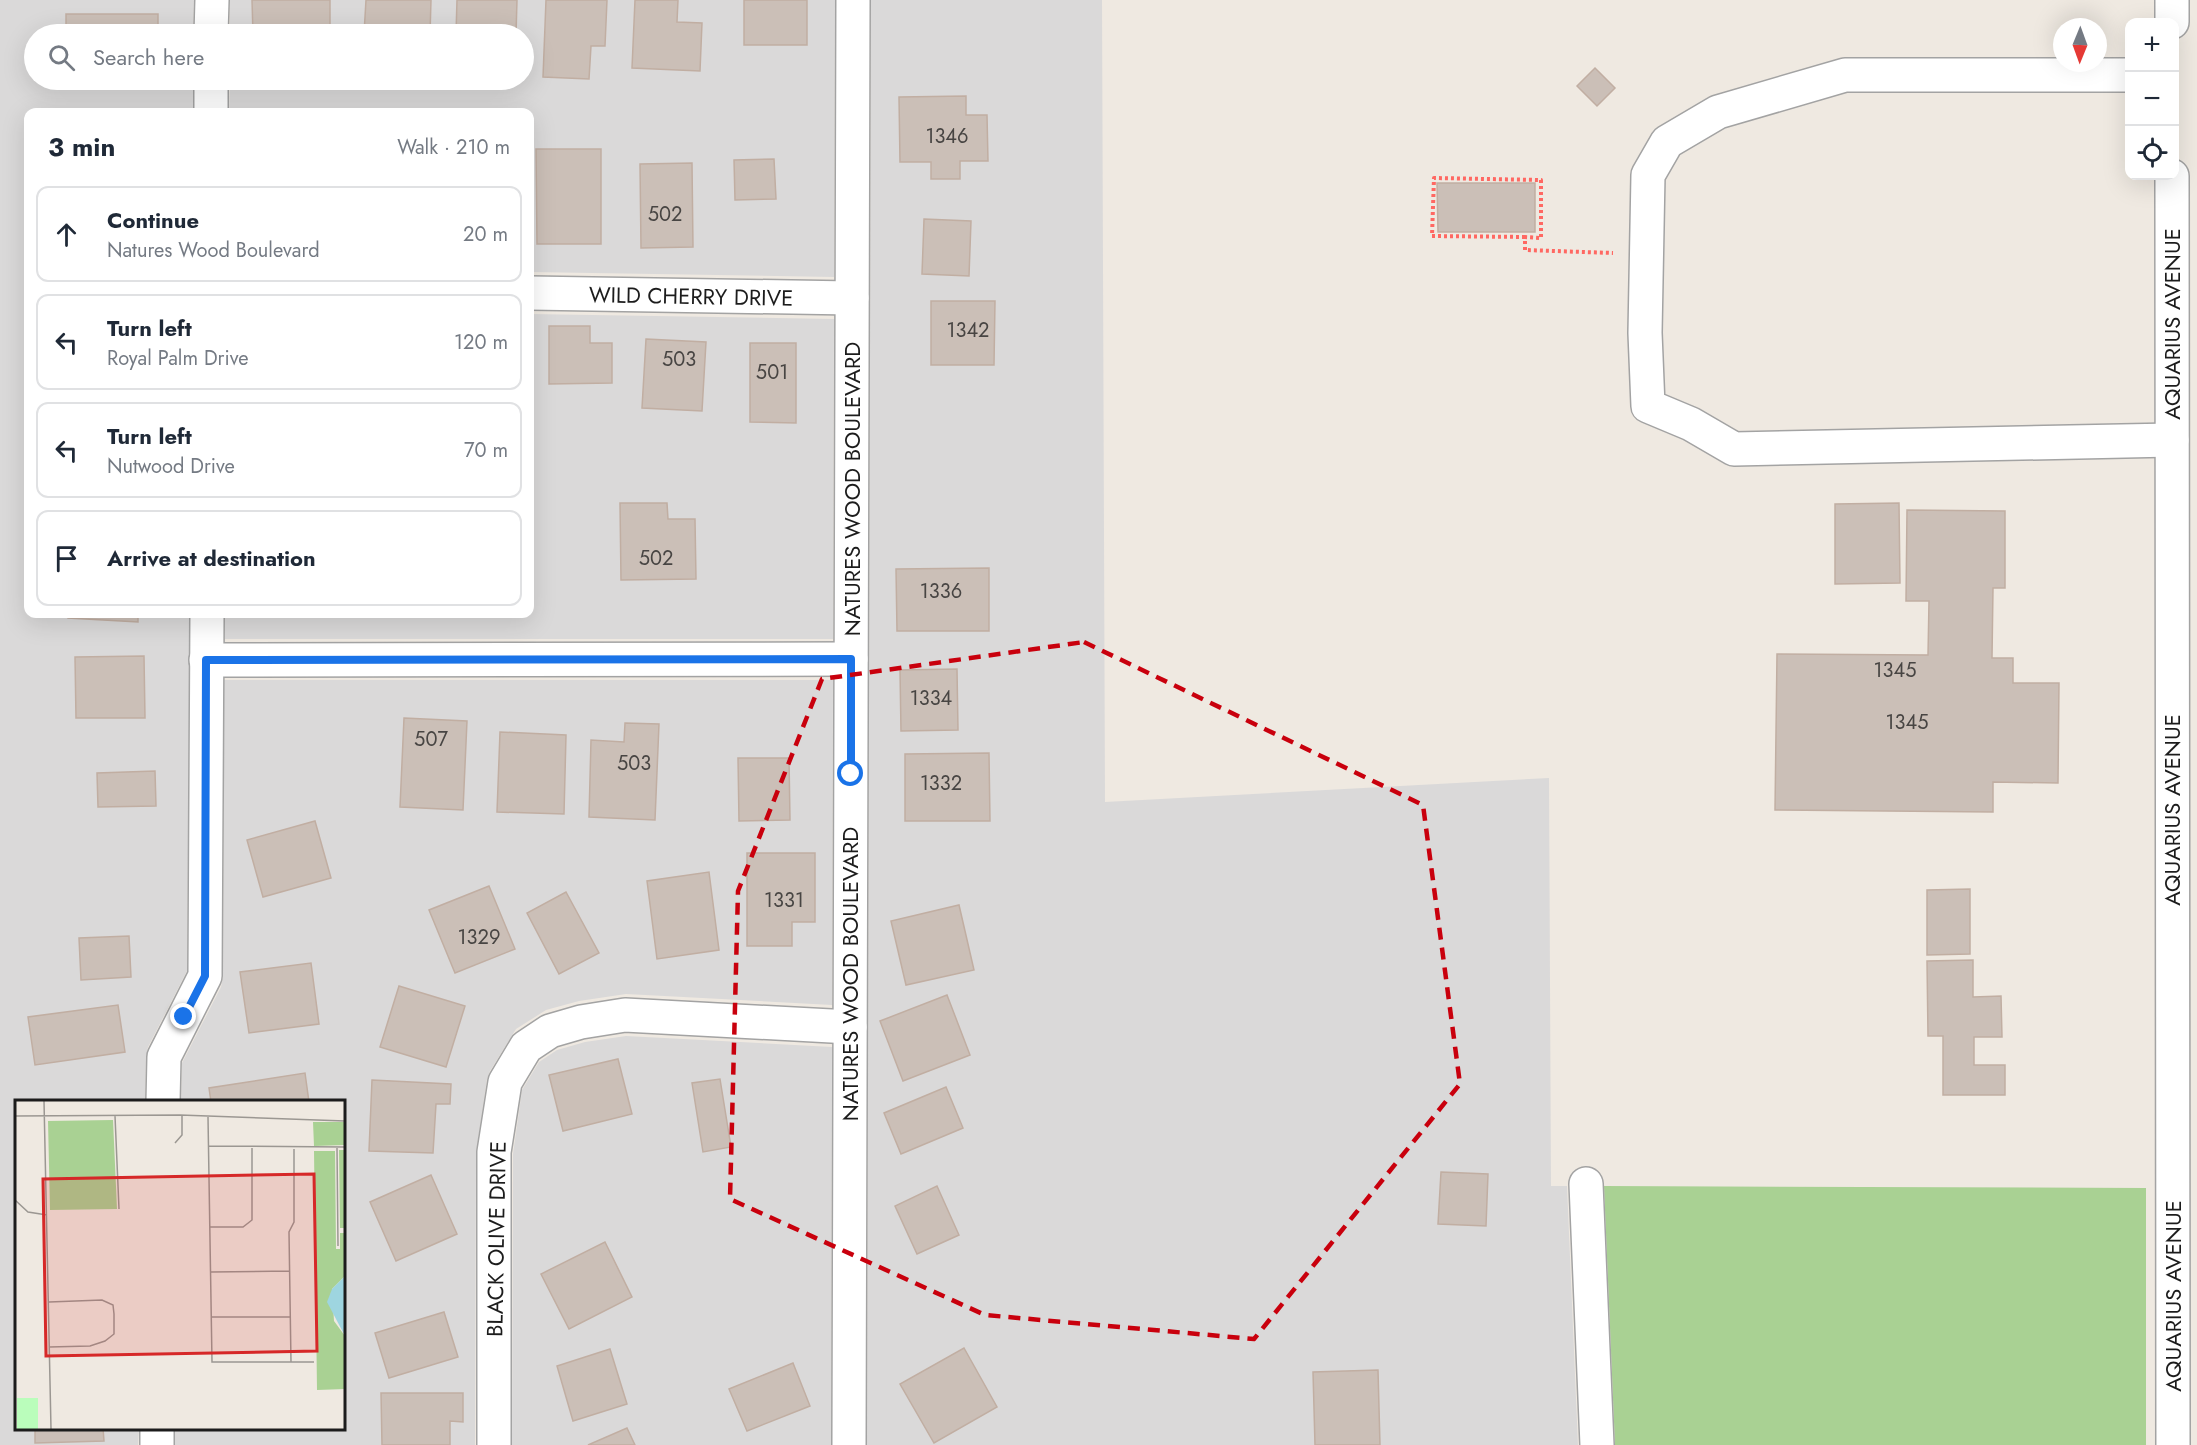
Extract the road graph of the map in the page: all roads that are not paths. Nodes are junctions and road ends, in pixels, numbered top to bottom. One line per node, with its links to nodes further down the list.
1 (212, 0): 5 (street)
2 (853, 0): 11 (street, NATURES WOOD BOULEVARD)
3 (2172, 0): 4 (street)
4 (2172, 18)
5 (212, 24)
6 (2125, 75): 12 (street)
7 (211, 90): 8 (street)
8 (211, 108)
9 (2172, 180): 12 (street, AQUARIUS AVENUE)
10 (534, 293): 11 (street, WILD CHERRY DRIVE)
11 (852, 298): 14 (street, NATURES WOOD BOULEVARD)
12 (2172, 440): 18 (street, AQUARIUS AVENUE)
13 (207, 618): 15 (street)
14 (851, 659): 15 (street); 16 (street, NATURES WOOD BOULEVARD)
15 (206, 660): 17 (street)
16 (850, 1027): 22 (street, BLACK OLIVE DRIVE); 23 (street, NATURES WOOD BOULEVARD)
17 (163, 1100)
18 (2185, 1149): 25 (street, AQUARIUS AVENUE)
19 (1586, 1184): 24 (street)
20 (158, 1430): 21 (street)
21 (157, 1445)
22 (494, 1445)
23 (849, 1445)
24 (1596, 1445)
25 (2173, 1445)

